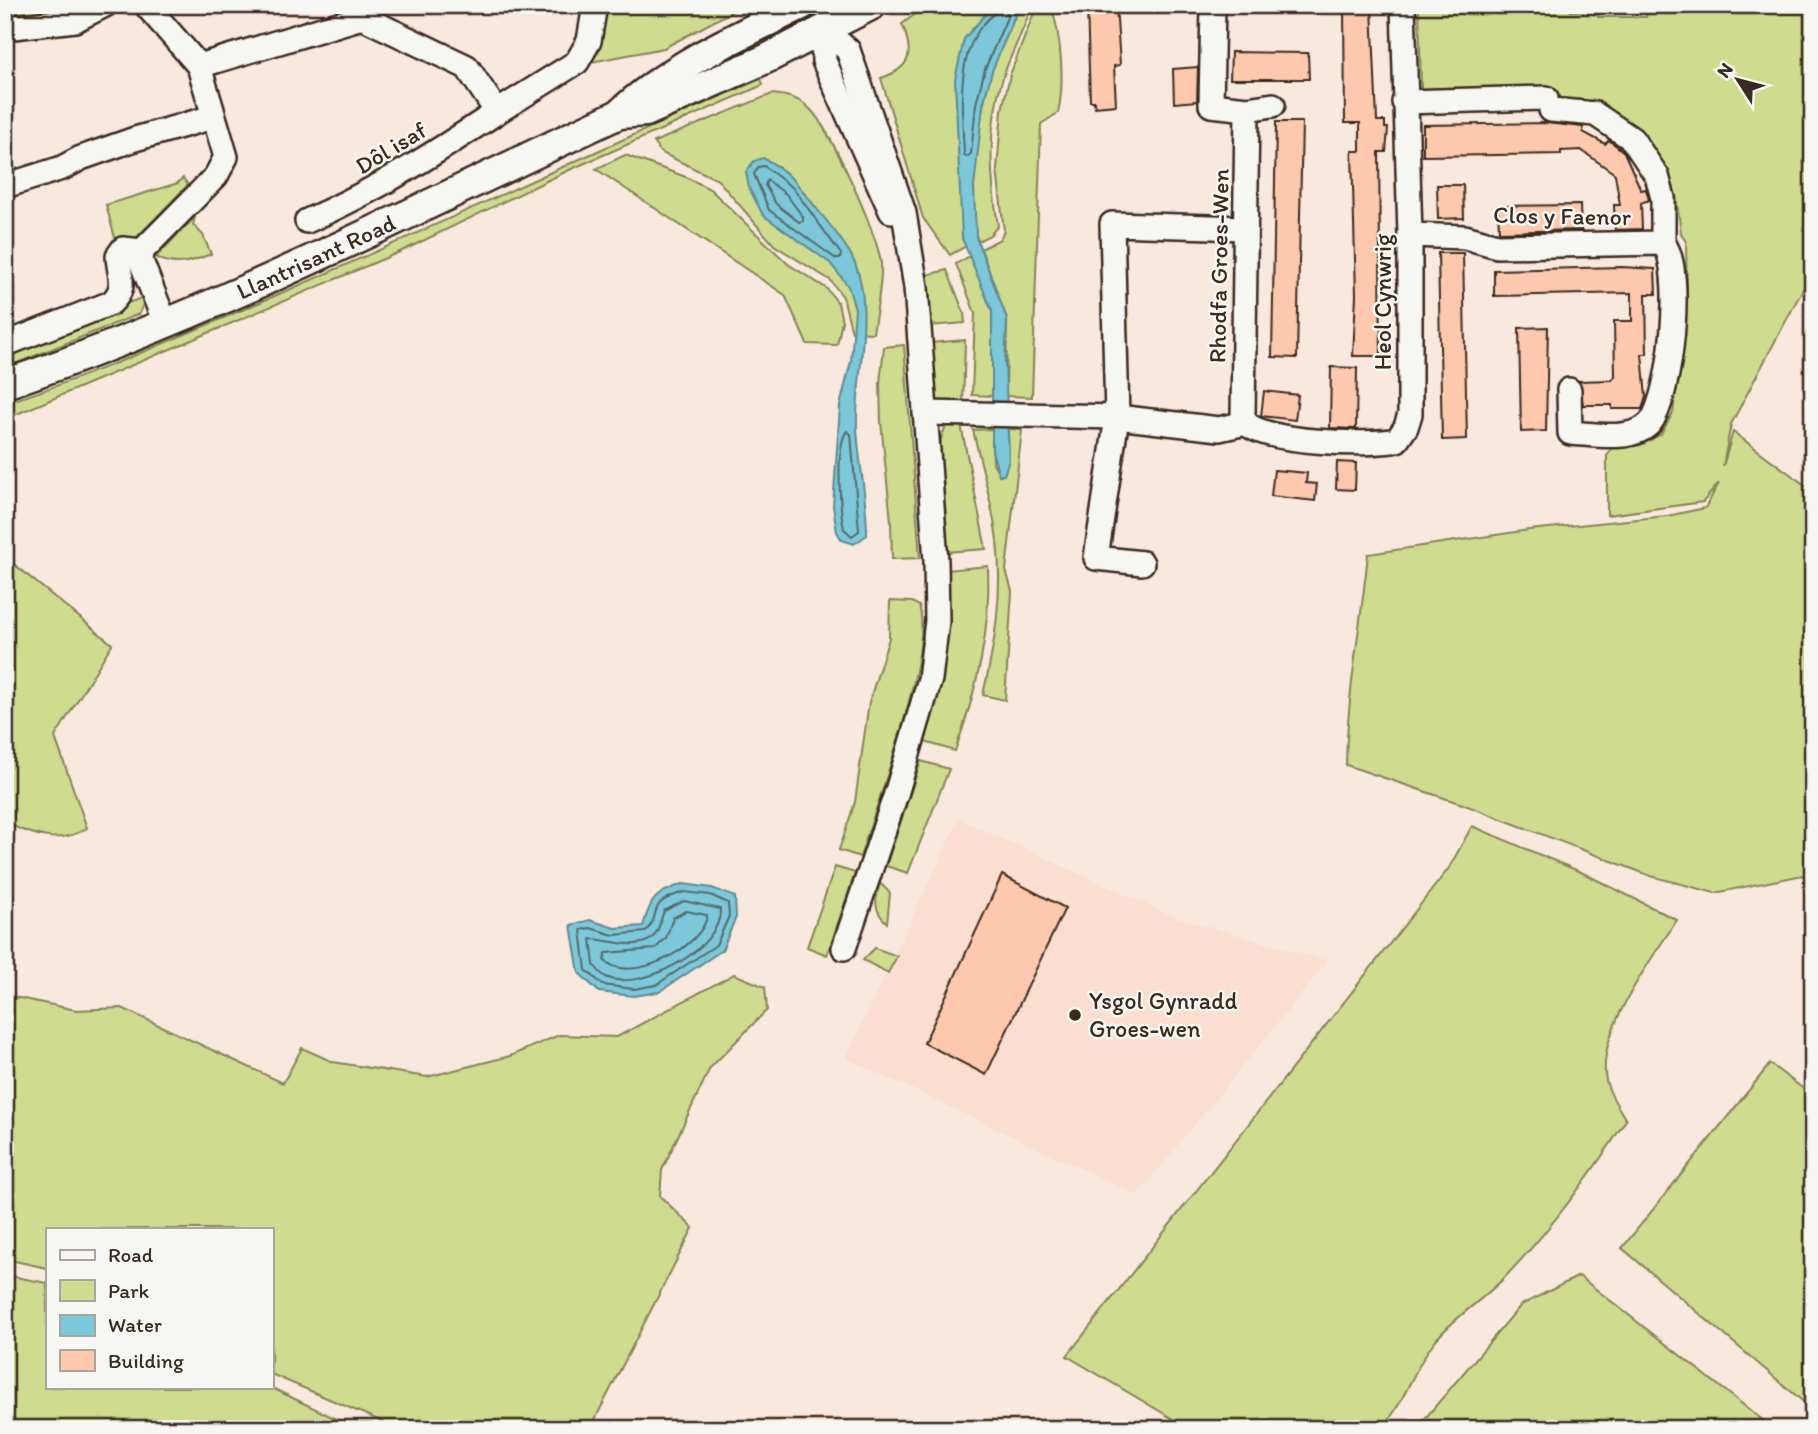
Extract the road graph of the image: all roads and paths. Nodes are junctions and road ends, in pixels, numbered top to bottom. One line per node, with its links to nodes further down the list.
1 (105, 5): 9 (street)
2 (146, 5): 10 (street)
3 (595, 5): 14 (street, Dôl isaf)
4 (802, 5): 15 (main road, Llantrisant Road)
5 (872, 5): 8 (main road, Llantrisant Road)
6 (1213, 5): 13 (street)
7 (1403, 5): 11 (street, Heol Cynwrig)
8 (819, 17): 15 (main road, Llantrisant Road); 27 (street)
9 (5, 28)
10 (199, 65): 14 (street); 16 (street)
11 (1404, 102): 20 (street, Heol Cynwrig); 21 (street)
12 (1273, 105): 13 (street)
13 (1247, 109): 19 (street, Rhodfa Groes-Wen)
14 (498, 112): 18 (street, Dôl isaf)
15 (619, 114): 23 (main road, Llantrisant Road)
16 (213, 117): 17 (street); 22 (street)
17 (5, 186)
18 (307, 220)
19 (1245, 228): 28 (street); 29 (street, Rhodfa Groes-Wen)
20 (1410, 235): 21 (street, Clos y Faenor); 29 (street, Heol Cynwrig)
21 (1666, 246): 26 (street)
22 (142, 251): 23 (street); 24 (street)
23 (166, 323): 25 (main road, Llantrisant Road)
24 (11, 342)
25 (5, 384)
26 (1569, 390)
27 (925, 413): 28 (street); 31 (street)
28 (1117, 417): 29 (street); 30 (street)
29 (1245, 423)
30 (1142, 563)
31 (844, 948)

